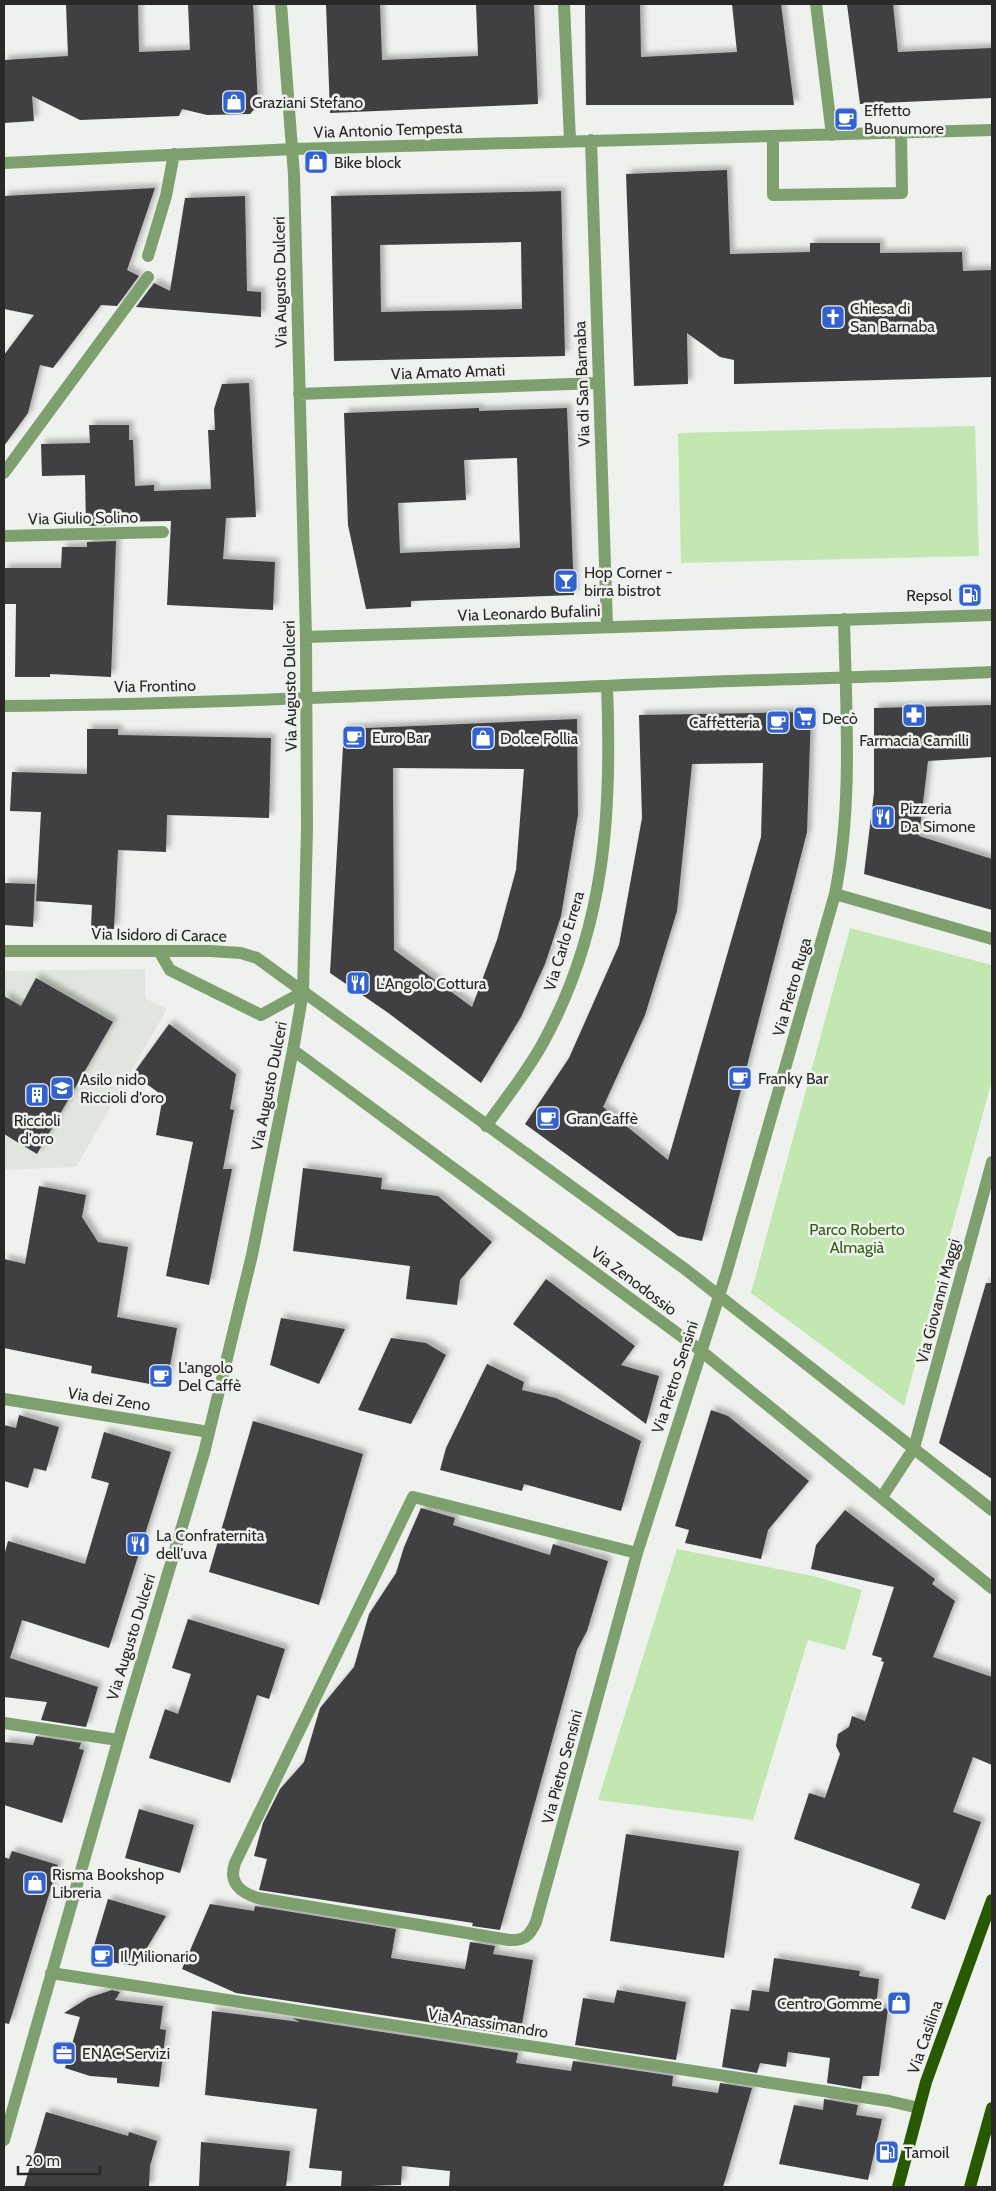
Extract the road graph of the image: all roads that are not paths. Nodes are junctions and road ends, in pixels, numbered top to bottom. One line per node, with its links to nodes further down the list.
1 (281, 4): 10 (street, Via Augusto Dulceri)
2 (564, 4): 9 (street)
3 (816, 4): 6 (street)
4 (992, 130): 5 (street)
5 (901, 133): 6 (street, Via Antonio Tempesta); 7 (street)
6 (832, 135): 7 (street, Via Antonio Tempesta)
7 (773, 137): 8 (street, Via Antonio Tempesta)
8 (591, 140): 9 (street, Via Antonio Tempesta); 15 (street, Via di San Barnaba)
9 (570, 141): 10 (street, Via Antonio Tempesta)
10 (293, 149): 11 (street, Via Antonio Tempesta); 16 (street, Via Augusto Dulceri)
11 (174, 154): 12 (street, Via Antonio Tempesta); 13 (street)
12 (4, 163)
13 (148, 256)
14 (148, 277): 17 (street)
15 (598, 383): 16 (street, Via Amato Amati); 22 (street, Via di San Barnaba)
16 (299, 394): 23 (street, Via Augusto Dulceri)
17 (4, 473)
18 (162, 532): 19 (street, Via Giulio Solino)
19 (4, 536)
20 (992, 615): 21 (street, Via Leonardo Bufalini)
21 (844, 620): 22 (street, Via Leonardo Bufalini); 25 (street, Via Pietro Ruga)
22 (607, 626): 23 (street, Via Leonardo Bufalini)
23 (306, 637): 27 (street, Via Augusto Dulceri)
24 (992, 672): 25 (street)
25 (845, 679): 26 (street); 29 (street, Via Pietro Ruga)
26 (607, 686): 27 (street); 35 (street, Via Carlo Errera)
27 (307, 699): 28 (street, Via Frontino); 33 (street, Via Augusto Dulceri)
28 (4, 706)
29 (835, 894): 30 (street); 37 (street, Via Pietro Ruga)
30 (992, 939)
31 (4, 951): 32 (street, Via Isidoro di Carace)
32 (159, 951): 33 (street, Via Isidoro di Carace); 33 (street)
33 (303, 992): 34 (street, Via Augusto Dulceri); 35 (street)
34 (293, 1050): 38 (street, Via Zenodossio); 40 (street, Via Augusto Dulceri)
35 (486, 1126): 37 (street)
36 (992, 1162): 41 (street, Via Giovanni Maggi)
37 (719, 1296): 38 (street, Via Pietro Sensini); 41 (street)
38 (700, 1350): 42 (street, Via Zenodossio); 44 (street, Via Pietro Sensini)
39 (4, 1399): 40 (street, Via dei Zeno)
40 (209, 1432): 47 (street, Via Augusto Dulceri)
41 (914, 1448): 42 (street, Via Giovanni Maggi); 43 (street)
42 (882, 1497): 45 (street, Via Zenodossio)
43 (992, 1510)
44 (637, 1553): 44 (street, Via Pietro Sensini)
45 (992, 1588)
46 (4, 1722): 47 (street)
47 (118, 1740): 49 (street, Via Augusto Dulceri)
48 (992, 1900): 50 (main road, Via Casilina)
49 (52, 1973): 50 (street, Via Anassimandro); 52 (street, Via Augusto Dulceri)
50 (919, 2108): 53 (main road, Via Casilina)
51 (992, 2108): 54 (main road)
52 (4, 2140)
53 (898, 2187)
54 (970, 2187)

